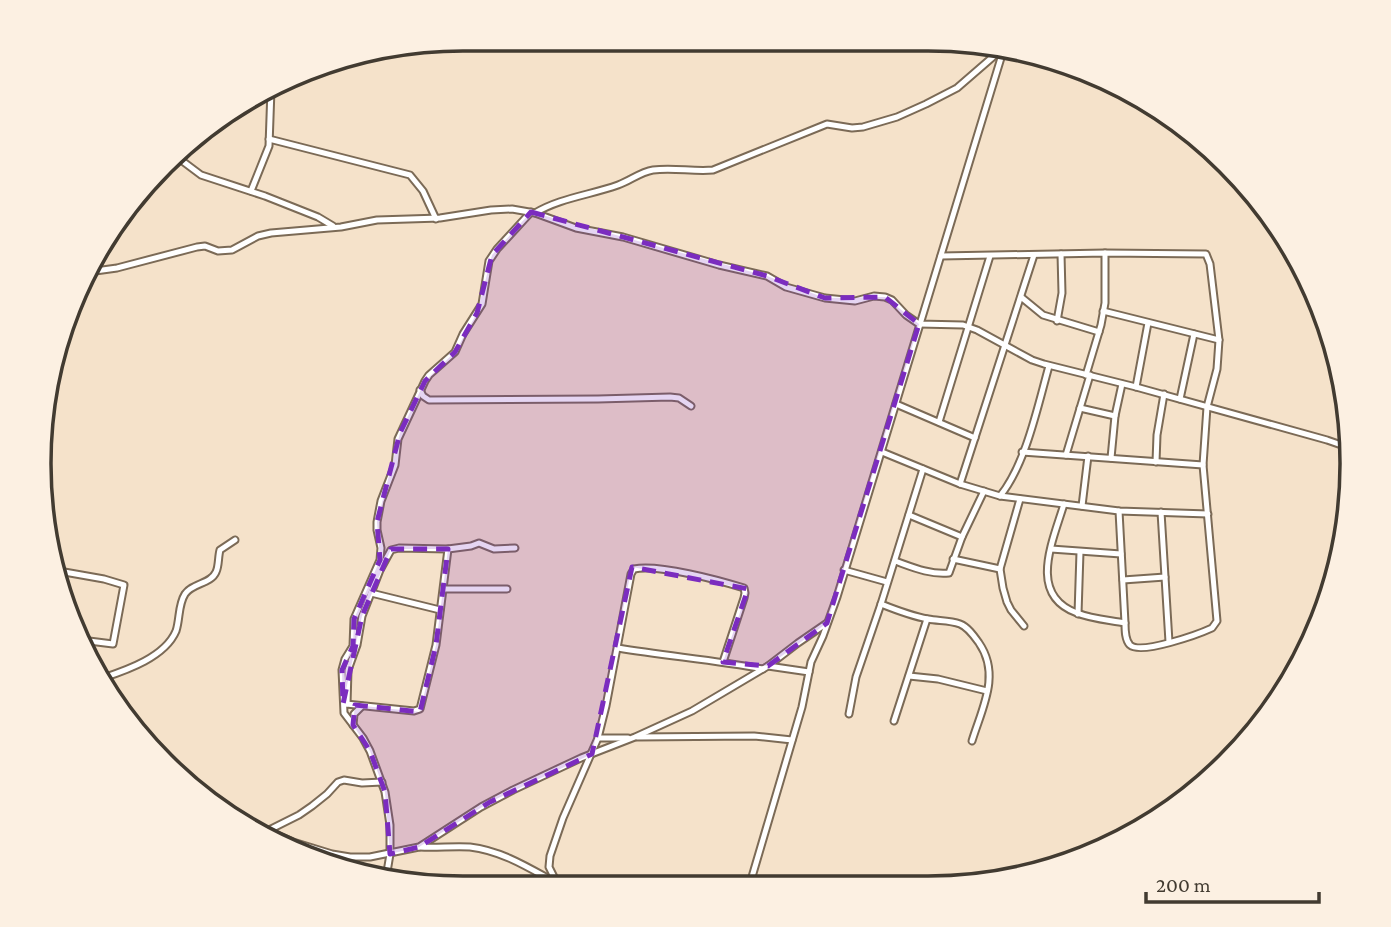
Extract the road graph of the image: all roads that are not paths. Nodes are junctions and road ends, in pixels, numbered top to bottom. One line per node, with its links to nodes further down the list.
1 (993, 56): 7 (street)
2 (1000, 58): 13 (street)
3 (271, 99): 4 (street)
4 (269, 139): 6 (street); 8 (street)
5 (183, 161): 6 (street)
6 (251, 191): 9 (street)
7 (533, 212): 8 (street); 20 (street); 30 (street)
8 (436, 219): 9 (street)
9 (335, 227): 15 (street)
10 (1105, 253): 11 (street); 17 (street); 24 (street)
11 (1061, 254): 12 (street); 18 (street)
12 (1034, 255): 14 (street); 16 (street)
13 (941, 256): 14 (street); 20 (street)
14 (990, 256): 21 (street)
15 (99, 271)
16 (1021, 297): 18 (street); 25 (street)
17 (1104, 311): 19 (street); 22 (street)
18 (1057, 320): 22 (street)
19 (1148, 323): 23 (street); 29 (street)
20 (919, 324): 21 (street); 33 (street)
21 (968, 326): 25 (street); 38 (street)
22 (1099, 332): 27 (street)
23 (1194, 334): 24 (street); 32 (street)
24 (1219, 340): 35 (street)
25 (1006, 345): 26 (street); 39 (street)
26 (1049, 366): 27 (street); 42 (street)
27 (1088, 375): 28 (street); 36 (street)
28 (1122, 384): 29 (street); 37 (street)
29 (1136, 387): 31 (street)
30 (421, 390): 34 (street); 93 (street)
31 (1164, 394): 32 (street); 46 (street)
32 (1180, 399): 35 (street)
33 (896, 404): 38 (street); 41 (street)
34 (691, 406)
35 (1207, 407): 40 (street); 47 (street)
36 (1080, 408): 37 (street); 43 (street)
37 (1115, 416): 45 (street)
38 (939, 422): 39 (street)
39 (975, 438): 49 (street)
40 (1339, 444)
41 (881, 452): 48 (street); 69 (street)
42 (1022, 452): 43 (street); 51 (street)
43 (1066, 455): 44 (street)
44 (1088, 456): 45 (street); 54 (street)
45 (1111, 458): 46 (street)
46 (1156, 462): 47 (street)
47 (1203, 465): 57 (street)
48 (923, 469): 49 (street); 58 (street)
49 (960, 484): 50 (street)
50 (984, 491): 51 (street); 59 (street)
51 (1000, 496): 52 (street)
52 (1020, 499): 53 (street); 68 (street)
53 (1064, 504): 54 (street); 63 (street)
54 (1083, 506): 55 (street)
55 (1119, 511): 56 (street); 65 (street)
56 (1161, 512): 57 (street); 71 (street)
57 (1208, 514): 85 (street)
58 (909, 515): 59 (street); 67 (street)
59 (962, 537): 66 (street)
60 (235, 540): 90 (street)
61 (515, 548): 62 (street)
62 (448, 549): 74 (street); 76 (street)
63 (1051, 549): 64 (street); 79 (street)
64 (1080, 552): 65 (street); 79 (street)
65 (1121, 554): 72 (street)
66 (953, 559): 67 (street); 68 (street)
67 (895, 561): 73 (street)
68 (1000, 569): 83 (street)
69 (844, 570): 73 (street); 81 (street)
70 (66, 572): 84 (street)
71 (1165, 577): 72 (street); 85 (street)
72 (1123, 580): 82 (street)
73 (887, 582): 77 (street)
74 (444, 589): 75 (street); 78 (street)
75 (507, 589)
76 (371, 593): 78 (street); 93 (street)
77 (881, 604): 80 (street); 95 (street)
78 (440, 610): 94 (street)
79 (1078, 614): 82 (street)
80 (927, 619): 91 (street); 92 (street)
81 (827, 623): 88 (street); 89 (street)
82 (1125, 623): 85 (street)
83 (1024, 626)
84 (91, 641)
85 (1169, 642)
86 (618, 648): 87 (street); 87 (street); 99 (street)
87 (723, 662): 88 (street)
88 (765, 667): 89 (street); 98 (street)
89 (809, 672): 100 (street)
90 (109, 675)
91 (909, 676): 92 (street); 96 (street)
92 (988, 691): 101 (street)
93 (345, 704): 94 (street); 97 (street)
94 (362, 706): 97 (street)
95 (849, 714)
96 (894, 721)
97 (353, 725): 103 (street)
98 (635, 737): 99 (street); 100 (street); 102 (street)
99 (598, 738): 102 (street)
100 (792, 740): 111 (street)
101 (972, 741)
102 (592, 754): 105 (street); 110 (street)
103 (382, 782): 104 (street); 107 (street)
104 (271, 829)
105 (419, 847): 107 (street); 109 (street)
106 (325, 852): 107 (street)
107 (390, 853): 108 (street)
108 (387, 869)
109 (544, 876)
110 (554, 876)
111 (752, 876)

